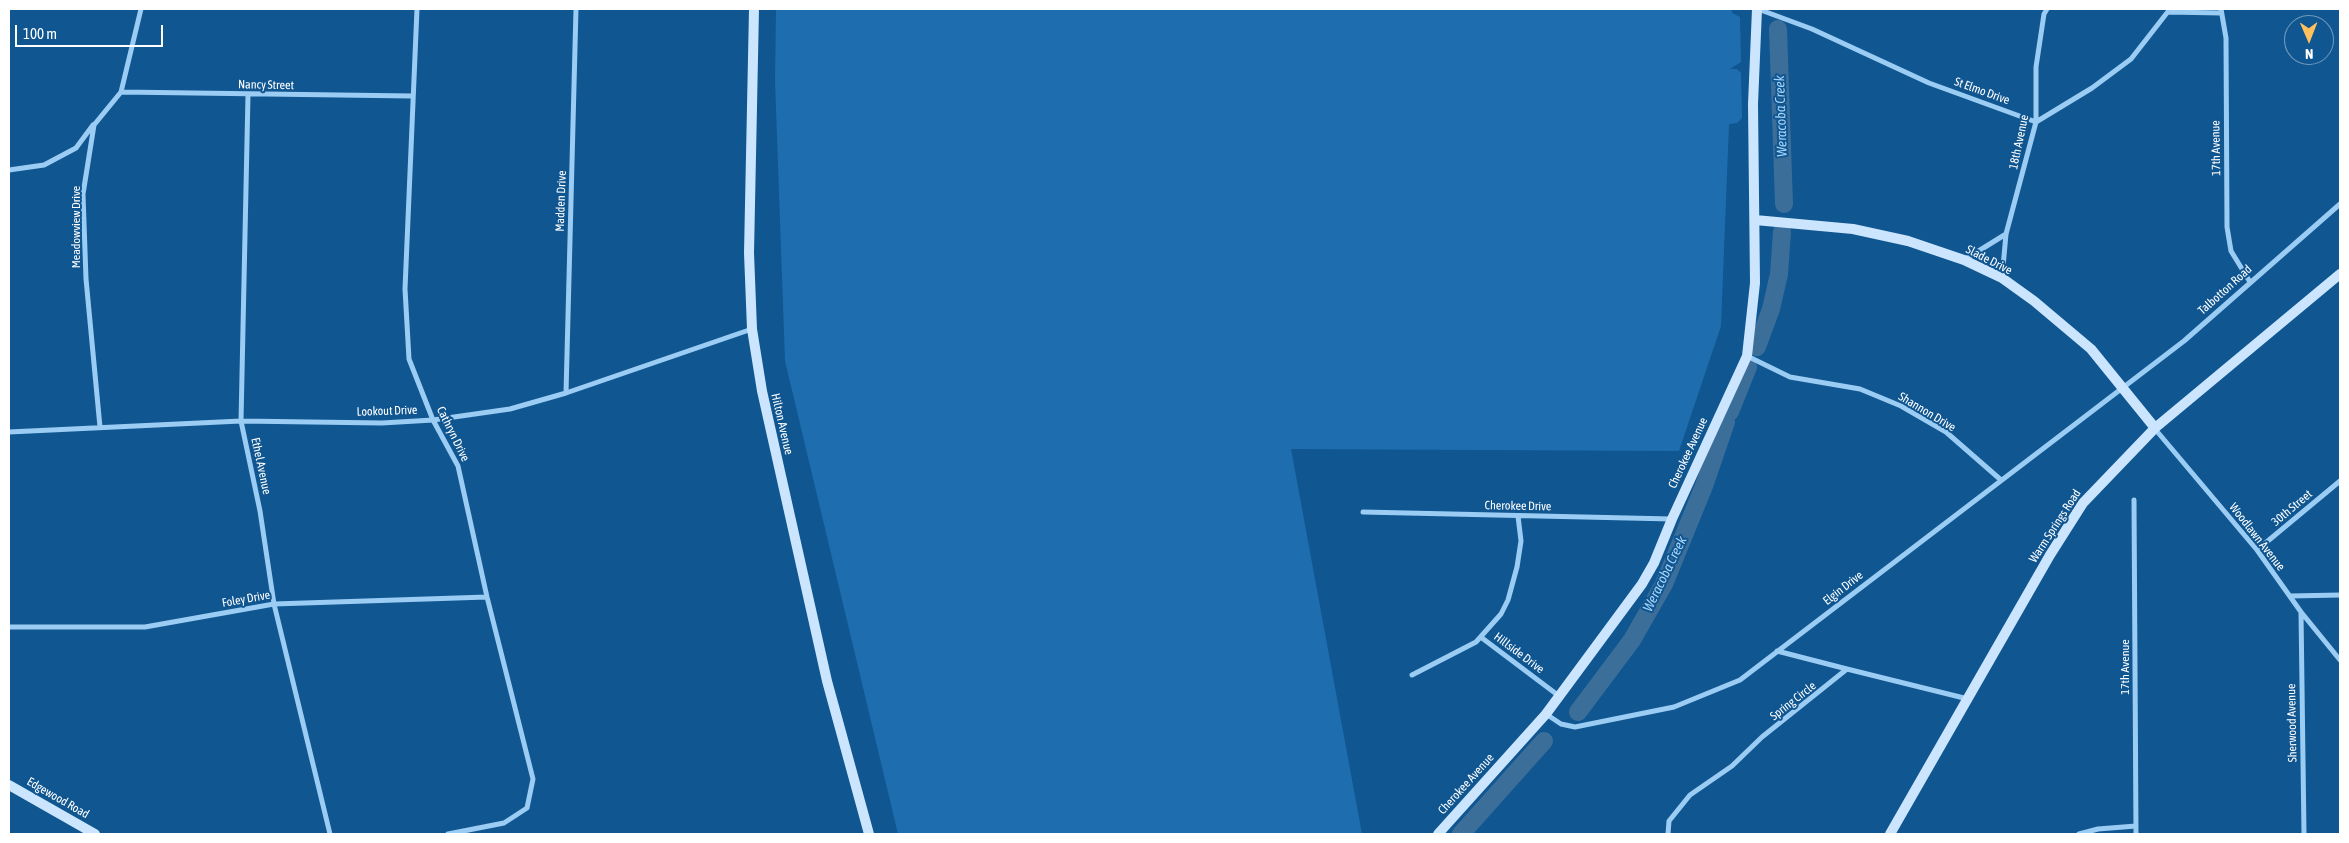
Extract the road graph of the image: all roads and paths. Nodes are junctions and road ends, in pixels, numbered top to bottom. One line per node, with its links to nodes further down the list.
1 (141, 9): 9 (street, Meadowview Drive)
2 (417, 9): 11 (street, Cathryn Drive)
3 (576, 9): 25 (street, Madden Drive)
4 (754, 9): 22 (street, Hilton Avenue)
5 (1758, 9): 12 (street, St Elmo Drive); 16 (street, Cherokee Avenue)
6 (2047, 9): 12 (street, 18th Avenue)
7 (2169, 10): 8 (street); 12 (street)
8 (2221, 11): 21 (street, 17th Avenue)
9 (120, 92): 10 (street, Nancy Street); 13 (street, Meadowview Drive)
10 (248, 94): 11 (street, Nancy Street); 27 (street, Ethel Avenue)
11 (412, 96): 26 (street, Cathryn Drive)
12 (2036, 122): 17 (street, 18th Avenue)
13 (94, 125): 14 (street); 28 (street, Meadowview Drive)
14 (9, 170)
15 (2340, 204): 21 (street, Talbotton Road)
16 (1755, 220): 18 (street, Slade Drive); 23 (street, Cherokee Avenue)
17 (2006, 234): 18 (street); 20 (street, 18th Avenue)
18 (1964, 260): 20 (street, Slade Drive)
19 (2340, 274): 29 (street, Warm Springs Road)
20 (2002, 278): 24 (street, Slade Drive)
21 (2250, 282): 24 (street, Talbotton Road)
22 (752, 329): 25 (street, Lookout Drive); 57 (street, Hilton Avenue)
23 (1746, 356): 31 (street, Shannon Drive); 36 (street, Cherokee Avenue)
24 (2122, 389): 29 (street, Slade Drive); 31 (street, Elgin Drive)
25 (566, 393): 26 (street, Lookout Drive)
26 (433, 420): 27 (street, Lookout Drive); 40 (street, Cathryn Drive)
27 (241, 421): 28 (street, Lookout Drive); 41 (street, Ethel Avenue)
28 (100, 426): 30 (street, Lookout Drive)
29 (2155, 428): 37 (street, Woodlawn Avenue); 50 (street, Warm Springs Road)
30 (9, 432)
31 (2001, 480): 45 (street, Elgin Drive)
32 (2340, 481): 37 (street, 30th Street)
33 (2134, 500): 53 (street, 17th Avenue)
34 (1363, 512): 35 (street, Cherokee Drive)
35 (1518, 516): 36 (street, Cherokee Drive); 44 (street)
36 (1672, 519): 49 (street, Cherokee Avenue)
37 (2257, 550): 39 (street, Woodlawn Avenue)
38 (2340, 595): 39 (street)
39 (2290, 596): 42 (street, Woodlawn Avenue)
40 (488, 597): 41 (street, Foley Drive); 56 (street, Cathryn Drive)
41 (274, 604): 43 (street, Foley Drive); 55 (street, Ethel Avenue)
42 (2301, 612): 46 (street, Woodlawn Avenue); 63 (street, Sherwood Avenue)
43 (9, 627)
44 (1482, 638): 48 (street, Hillside Drive); 49 (street, Hillside Drive)
45 (1777, 652): 47 (street); 51 (street, Elgin Drive)
46 (2340, 660)
47 (1848, 669): 50 (street); 59 (street, Spring Circle)
48 (1412, 675)
49 (1559, 696): 51 (street, Cherokee Avenue)
50 (1968, 699): 60 (street, Warm Springs Road)
51 (1546, 714): 58 (street, Cherokee Avenue)
52 (9, 785): 54 (street, Edgewood Road)
53 (2136, 826): 61 (street); 62 (street, 17th Avenue)
54 (95, 834)
55 (330, 834)
56 (448, 834)
57 (869, 834)
58 (1438, 834)
59 (1668, 834)
60 (1890, 834)
61 (2078, 834)
62 (2136, 834)
63 (2304, 834)

